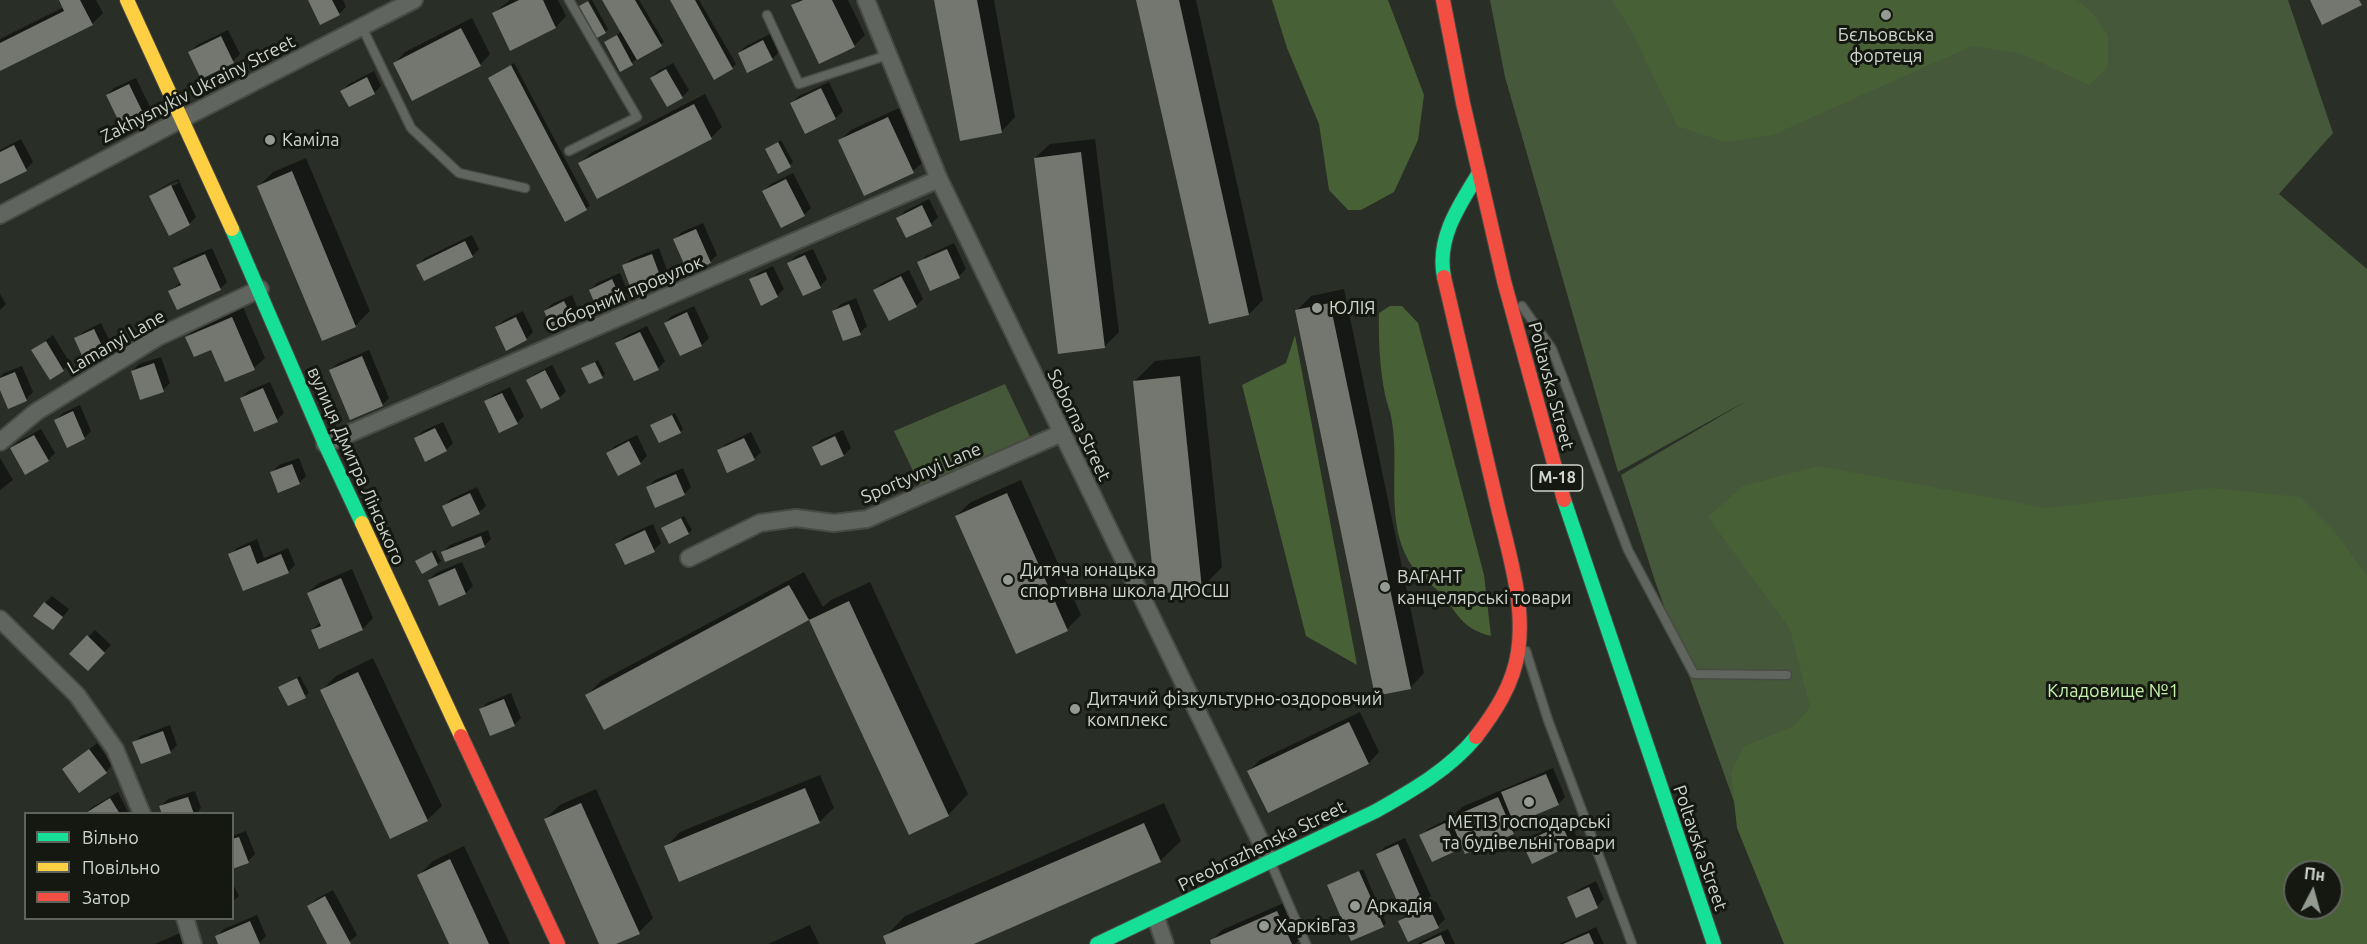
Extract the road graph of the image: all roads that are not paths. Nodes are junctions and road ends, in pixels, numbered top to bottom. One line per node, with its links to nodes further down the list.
1 (127, 0): 9 (main road, вулиця Дмитра Лінського)
2 (414, 0): 7 (street, Zakhysnykiv Ukrainy Street)
3 (569, 0): 10 (lane)
4 (866, 0): 8 (street, Soborna Street)
5 (1443, 0): 11 (main road, Poltavska Street / М-18)
6 (767, 15): 8 (lane)
7 (362, 27): 9 (street, Zakhysnykiv Ukrainy Street); 13 (lane)
8 (888, 55): 12 (street, Soborna Street)
9 (182, 119): 14 (street, Zakhysnykiv Ukrainy Street); 16 (main road, вулиця Дмитра Лінського)
10 (569, 151)
11 (1479, 174): 15 (main road, Poltavska Street / М-18); 22 (main road, Preobrazhenska Street)
12 (939, 180): 17 (street, Soborna Street); 19 (street, Соборний провулок)
13 (525, 188)
14 (0, 215)
15 (1504, 281): 23 (lane); 34 (main road, Poltavska Street / М-18)
16 (260, 290): 18 (street, Lamanyi Lane); 19 (main road, вулиця Дмитра Лінського)
17 (1062, 433): 20 (street, Sportyvnyi Lane); 25 (street, Soborna Street)
18 (0, 442)
19 (324, 444): 29 (main road, вулиця Дмитра Лінського)
20 (690, 558)
21 (0, 619): 24 (street)
22 (1520, 635): 25 (main road, Preobrazhenska Street); 33 (lane)
23 (1787, 675)
24 (142, 812)
25 (1270, 861): 26 (main road, Preobrazhenska Street); 32 (lane)
26 (1156, 918): 30 (main road, Preobrazhenska Street); 31 (street)
27 (186, 920): 28 (street)
28 (193, 944)
29 (558, 944)
30 (1097, 944)
31 (1165, 944)
32 (1306, 944)
33 (1632, 944)
34 (1714, 944)

